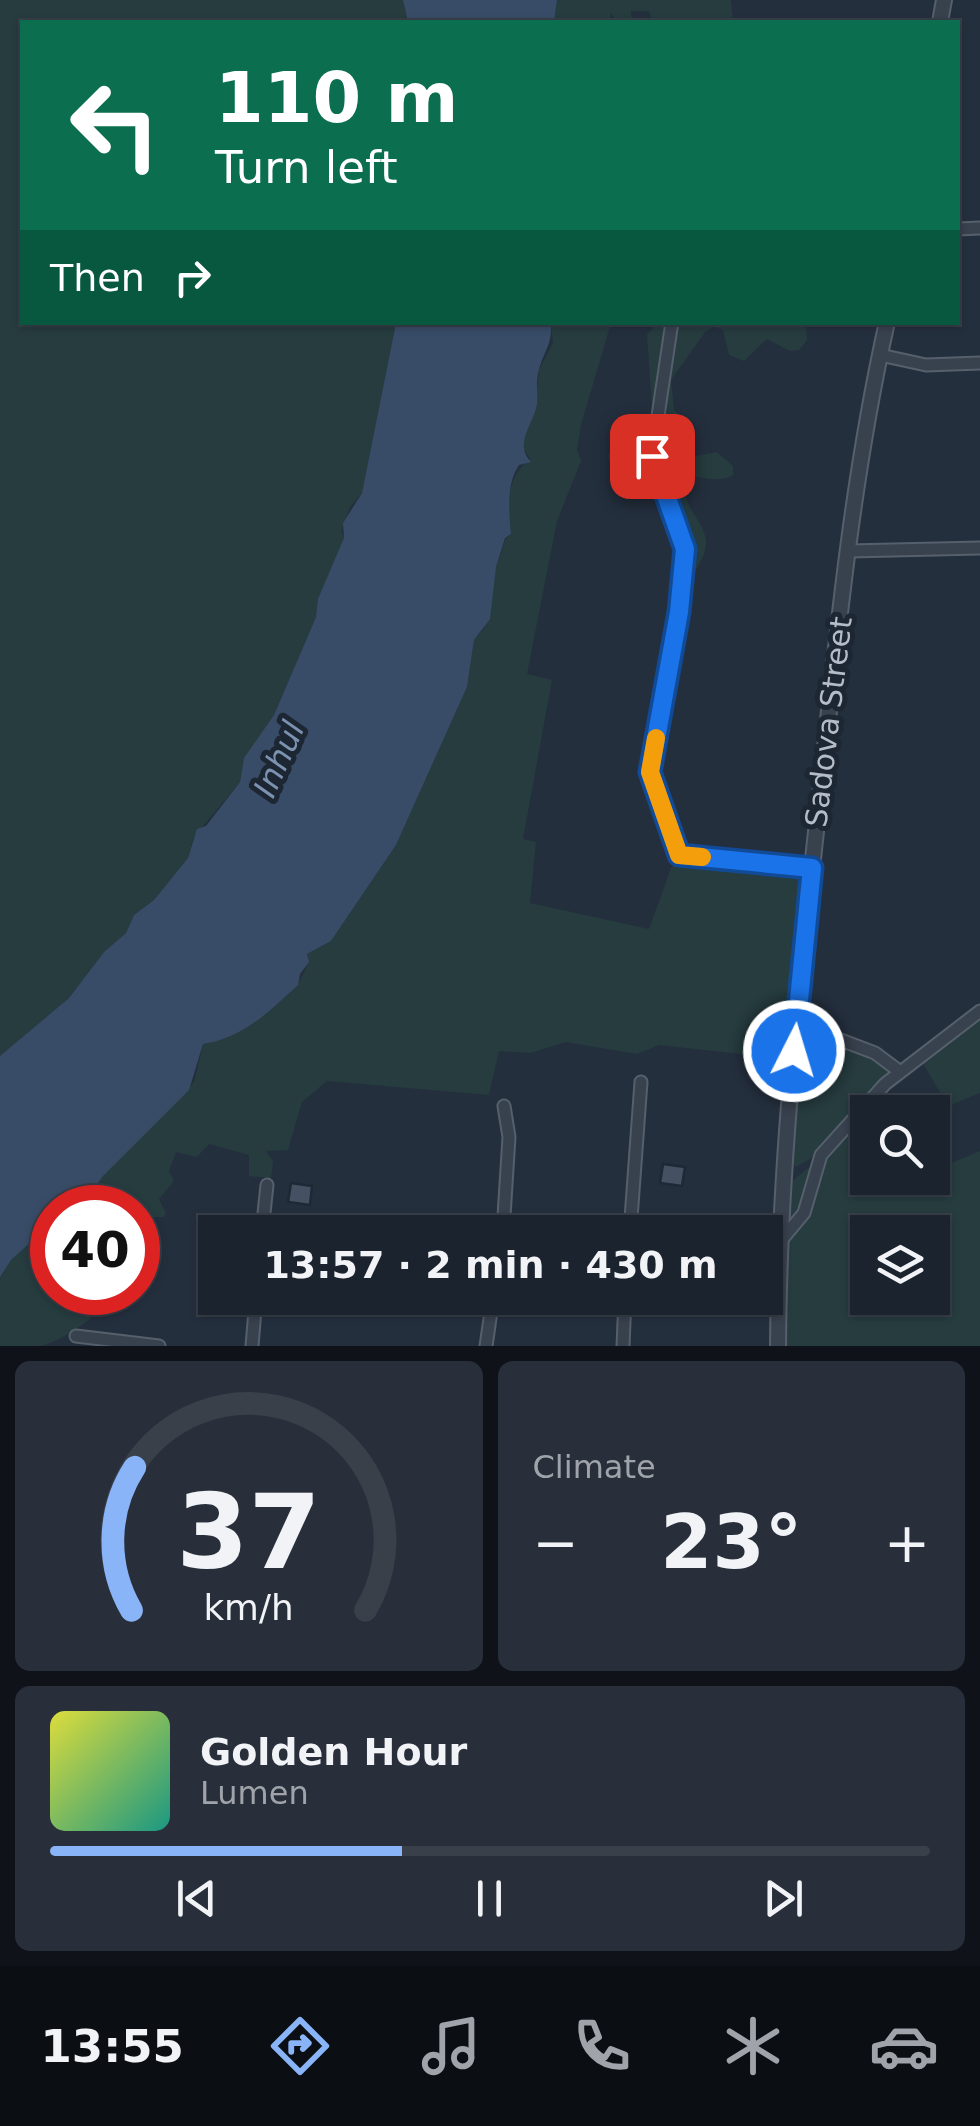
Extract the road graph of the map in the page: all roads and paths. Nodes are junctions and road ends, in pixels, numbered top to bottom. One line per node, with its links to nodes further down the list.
1 (672, 325): 7 (street)
2 (886, 325): 3 (street, Sadova Street)
3 (880, 354): 4 (street); 6 (street, Sadova Street)
4 (980, 364)
5 (980, 548): 6 (street)
6 (849, 552): 7 (street, Sadova Street)
7 (812, 868): 9 (street, Sadova Street)
8 (980, 1012): 10 (street)
9 (796, 1023): 10 (street); 17 (street, Sadova Street)
10 (900, 1071): 18 (street)
11 (641, 1082): 16 (street)
12 (504, 1106): 15 (street)
13 (267, 1186): 14 (street)
14 (264, 1215)
15 (504, 1215)
16 (631, 1215)
17 (780, 1215)
18 (783, 1238)
19 (255, 1315): 25 (street)
20 (490, 1315): 26 (street)
21 (625, 1315): 27 (street)
22 (778, 1315): 28 (street, Sadova Street)
23 (76, 1336): 24 (street)
24 (159, 1346)
25 (252, 1346)
26 (486, 1346)
27 (623, 1346)
28 (778, 1346)

